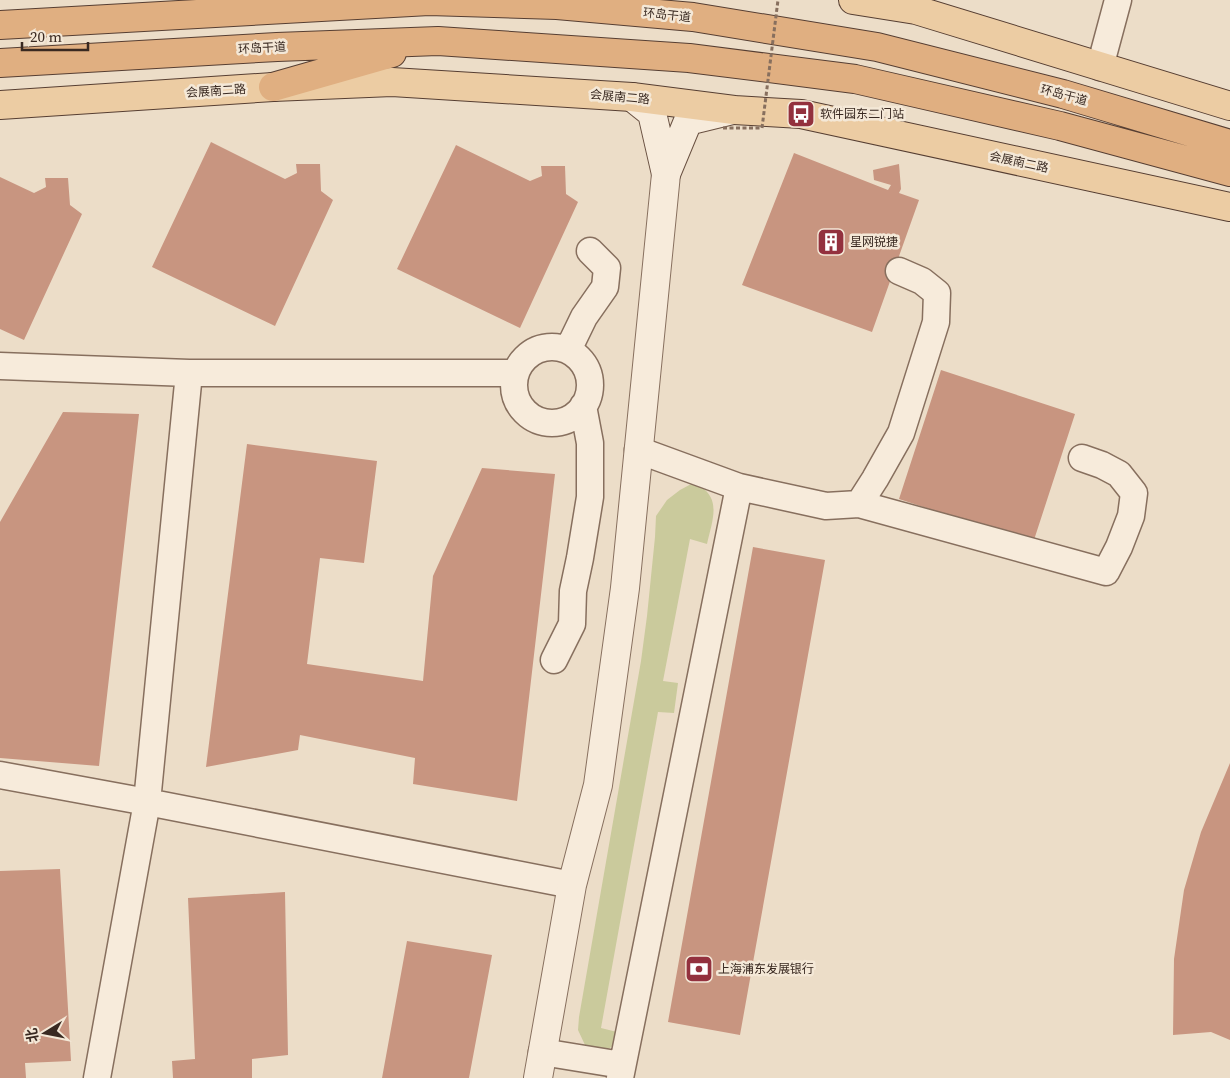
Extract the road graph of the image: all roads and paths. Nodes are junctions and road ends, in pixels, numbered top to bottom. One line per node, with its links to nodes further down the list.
1 (428, 0): 5 (highway, 环岛干道); 14 (highway, 环岛干道)
2 (778, 0): 13 (path, bridge)
3 (853, 0): 8 (main road)
4 (1118, 0): 8 (street)
5 (0, 25)
6 (438, 41): 7 (highway, 环岛干道); 9 (highway); 15 (highway, 环岛干道)
7 (0, 63)
8 (1100, 66): 12 (main road)
9 (274, 86): 10 (main road, 会展南二路); 11 (main road, 会展南二路)
10 (632, 97): 13 (main road, 会展南二路); 16 (street)
11 (0, 105)
12 (1230, 106)
13 (728, 119): 16 (street); 17 (main road, 会展南二路)
14 (1230, 144)
15 (1230, 172)
16 (666, 174): 25 (street)
17 (1230, 207)
18 (590, 251): 20 (street)
19 (899, 271): 28 (street)
20 (568, 350): 23 (street); 24 (street)
21 (0, 366): 22 (street)
22 (189, 373): 23 (street); 31 (street)
23 (515, 373): 24 (street)
24 (583, 406): 29 (street)
25 (638, 450): 27 (street); 32 (street)
26 (1082, 458): 28 (street)
27 (739, 486): 28 (street); 34 (street)
28 (859, 504)
29 (554, 660)
30 (0, 775): 31 (street)
31 (147, 802): 32 (street); 35 (street)
32 (572, 885): 33 (street)
33 (542, 1052): 34 (street); 36 (street)
34 (621, 1072)
35 (97, 1078)
36 (538, 1078)

